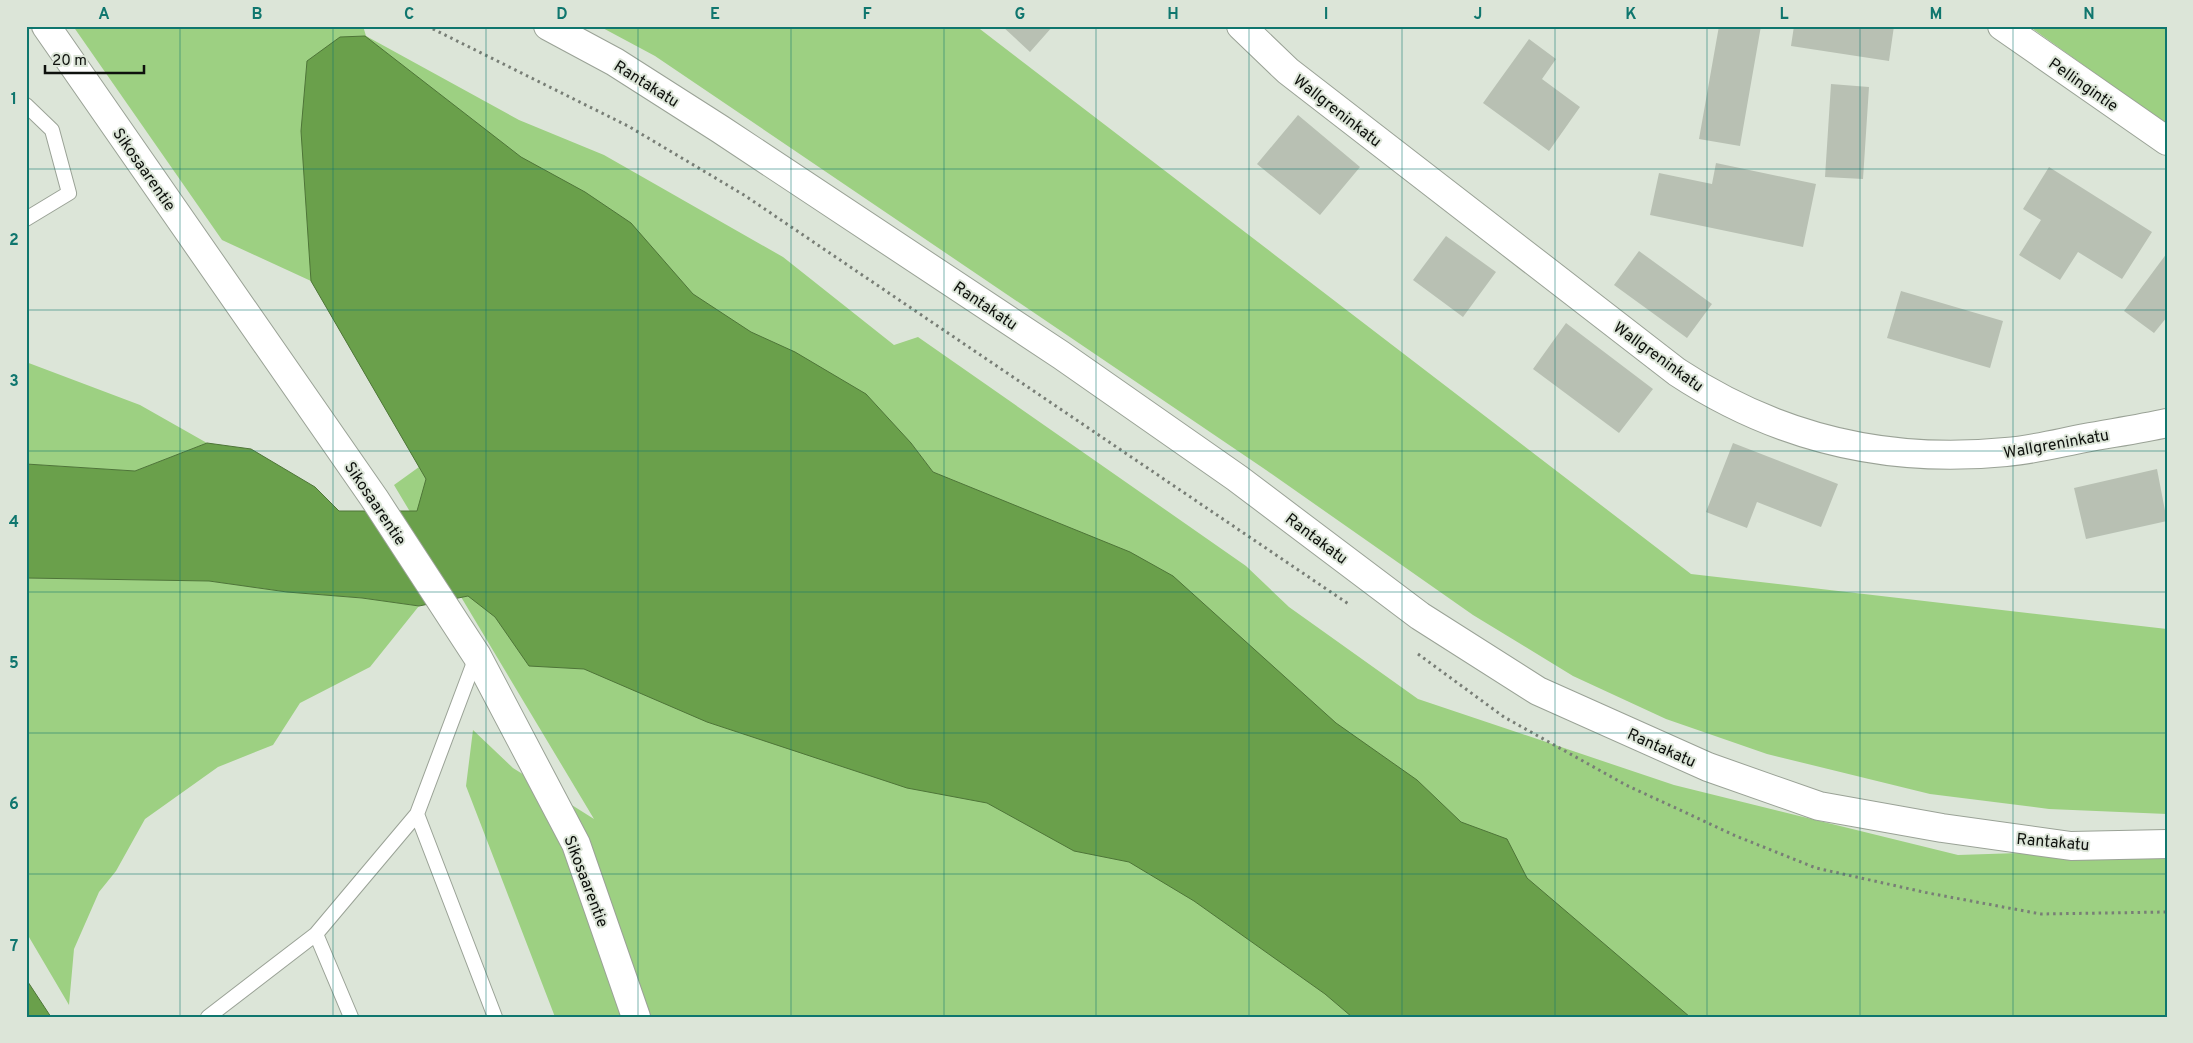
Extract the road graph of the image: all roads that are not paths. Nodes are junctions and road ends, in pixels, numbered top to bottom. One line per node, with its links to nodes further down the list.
1 (46, 26): 9 (street, Sikosaarentie)
2 (548, 26): 11 (street, Rantakatu)
3 (1241, 26): 8 (street, Wallgreninkatu)
4 (2002, 26): 6 (street, Pellingintie)
5 (26, 105): 7 (lane)
6 (2167, 141)
7 (26, 219)
8 (2167, 422)
9 (477, 656): 10 (lane); 16 (street, Sikosaarentie)
10 (417, 814): 12 (lane); 15 (lane)
11 (2167, 844)
12 (316, 934): 13 (lane); 14 (lane)
13 (208, 1017)
14 (351, 1017)
15 (496, 1017)
16 (636, 1017)

